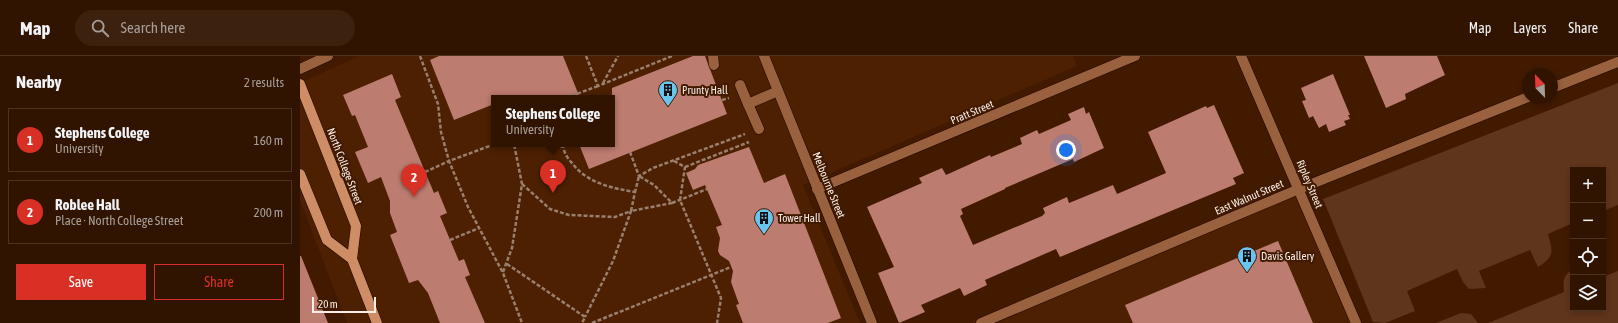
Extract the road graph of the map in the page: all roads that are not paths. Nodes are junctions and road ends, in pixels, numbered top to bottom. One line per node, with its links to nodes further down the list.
1 (328, 56): 6 (street)
2 (764, 56): 10 (street, Melbourne Street)
3 (1135, 56): 16 (street, Pratt Street)
4 (1240, 56): 15 (street, Ripley Street)
5 (1618, 62): 9 (street)
6 (300, 69)
7 (300, 84): 17 (main road, North College Street)
8 (740, 85): 12 (street)
9 (1558, 86)
10 (778, 91): 12 (street); 16 (street, Melbourne Street)
11 (1522, 100): 15 (street, East Walnut Street)
12 (748, 104): 13 (street)
13 (759, 129)
14 (300, 174): 17 (main road)
15 (1300, 189): 20 (street, East Walnut Street); 21 (street, Ripley Street)
16 (818, 190): 19 (street, Melbourne Street)
17 (352, 259): 18 (main road, North College Street)
18 (377, 323)
19 (872, 323)
20 (981, 323)
21 (1356, 323)

